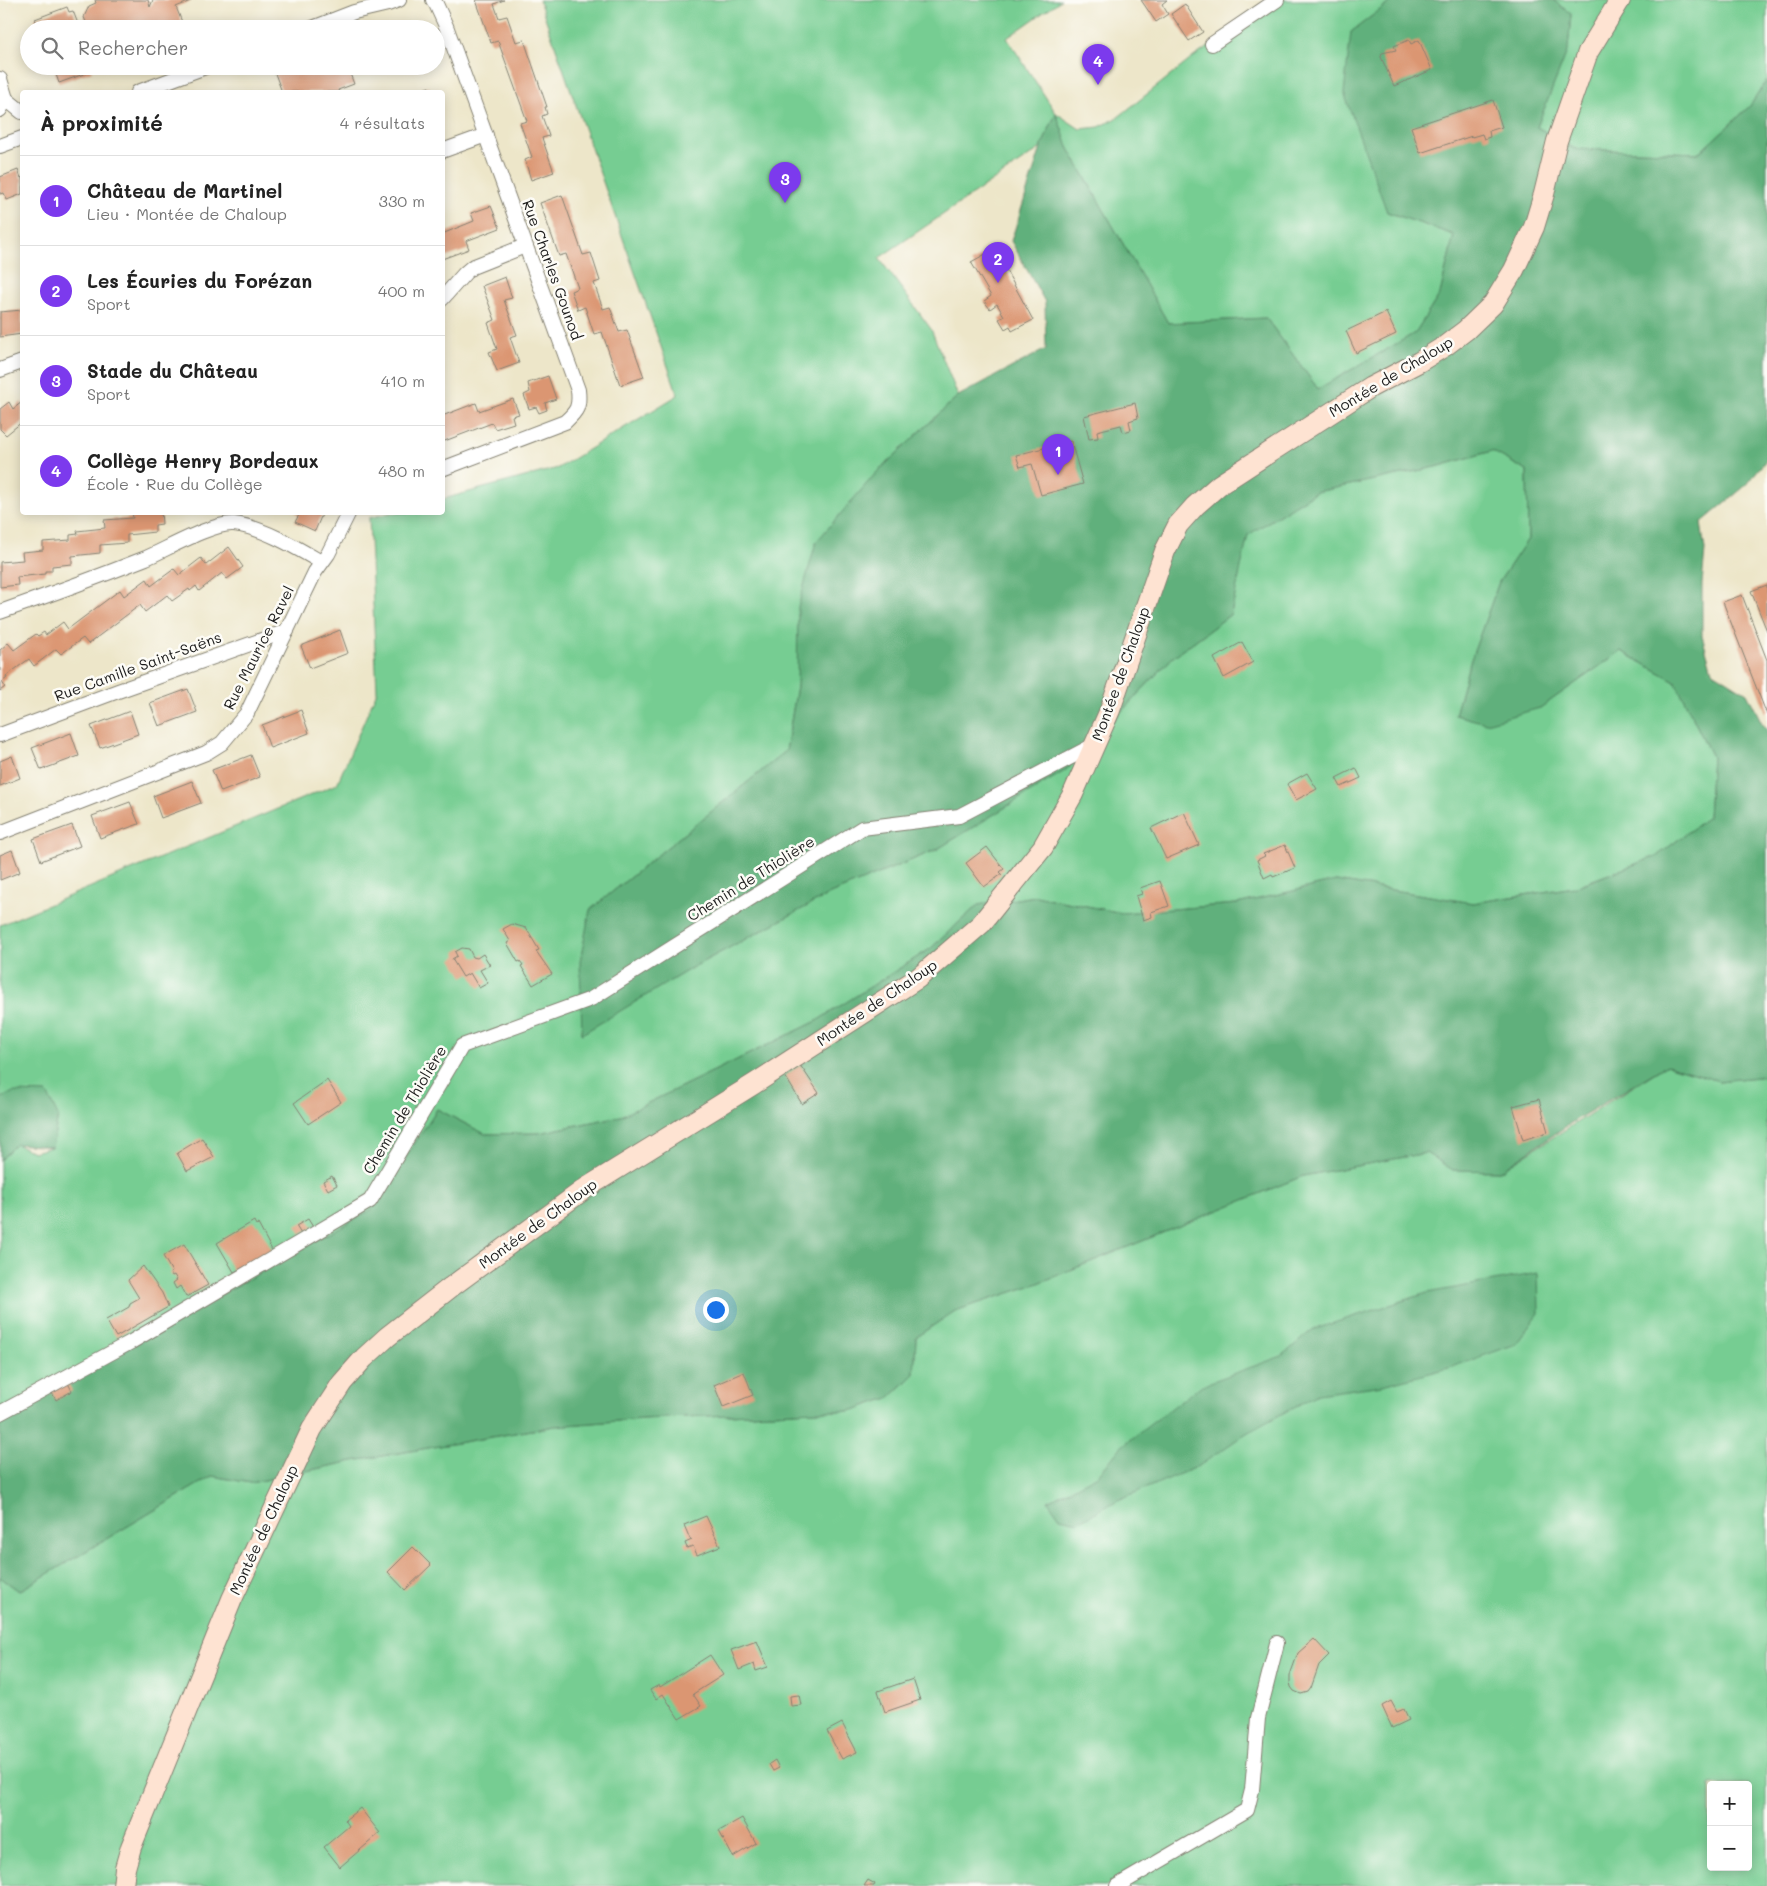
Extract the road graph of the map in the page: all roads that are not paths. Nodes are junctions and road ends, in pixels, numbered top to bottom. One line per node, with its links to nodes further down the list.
1 (399, 0): 5 (street)
2 (1277, 0): 9 (street)
3 (1620, 0): 30 (main road, Montée de Chaloup)
4 (434, 2): 7 (street, Rue Charles Gounod)
5 (365, 5): 6 (street)
6 (331, 20)
7 (443, 20)
8 (445, 24): 16 (street, Rue Charles Gounod)
9 (1212, 44)
10 (191, 75): 12 (street)
11 (0, 79): 14 (street)
12 (166, 88): 13 (street)
13 (152, 90)
14 (3, 104): 15 (street)
15 (20, 111)
16 (486, 135): 19 (street); 20 (street, Rue Charles Gounod)
17 (20, 139): 18 (street)
18 (0, 146)
19 (445, 150)
20 (525, 246): 21 (street); 24 (street, Rue Charles Gounod)
21 (445, 296)
22 (20, 363): 23 (street)
23 (0, 370)
24 (445, 468)
25 (348, 515): 26 (street, Rue Maurice Ravel)
26 (321, 562): 27 (street); 28 (street, Rue Maurice Ravel)
27 (0, 612)
28 (287, 631): 29 (street, Rue Camille Saint-Saëns); 31 (street, Rue Maurice Ravel)
29 (0, 735)
30 (1094, 744): 32 (street, Chemin de Thiolière); 34 (main road, Montée de Chaloup)
31 (0, 833)
32 (0, 1413)
33 (1277, 1644): 35 (street)
34 (123, 1886)
35 (1117, 1886)

